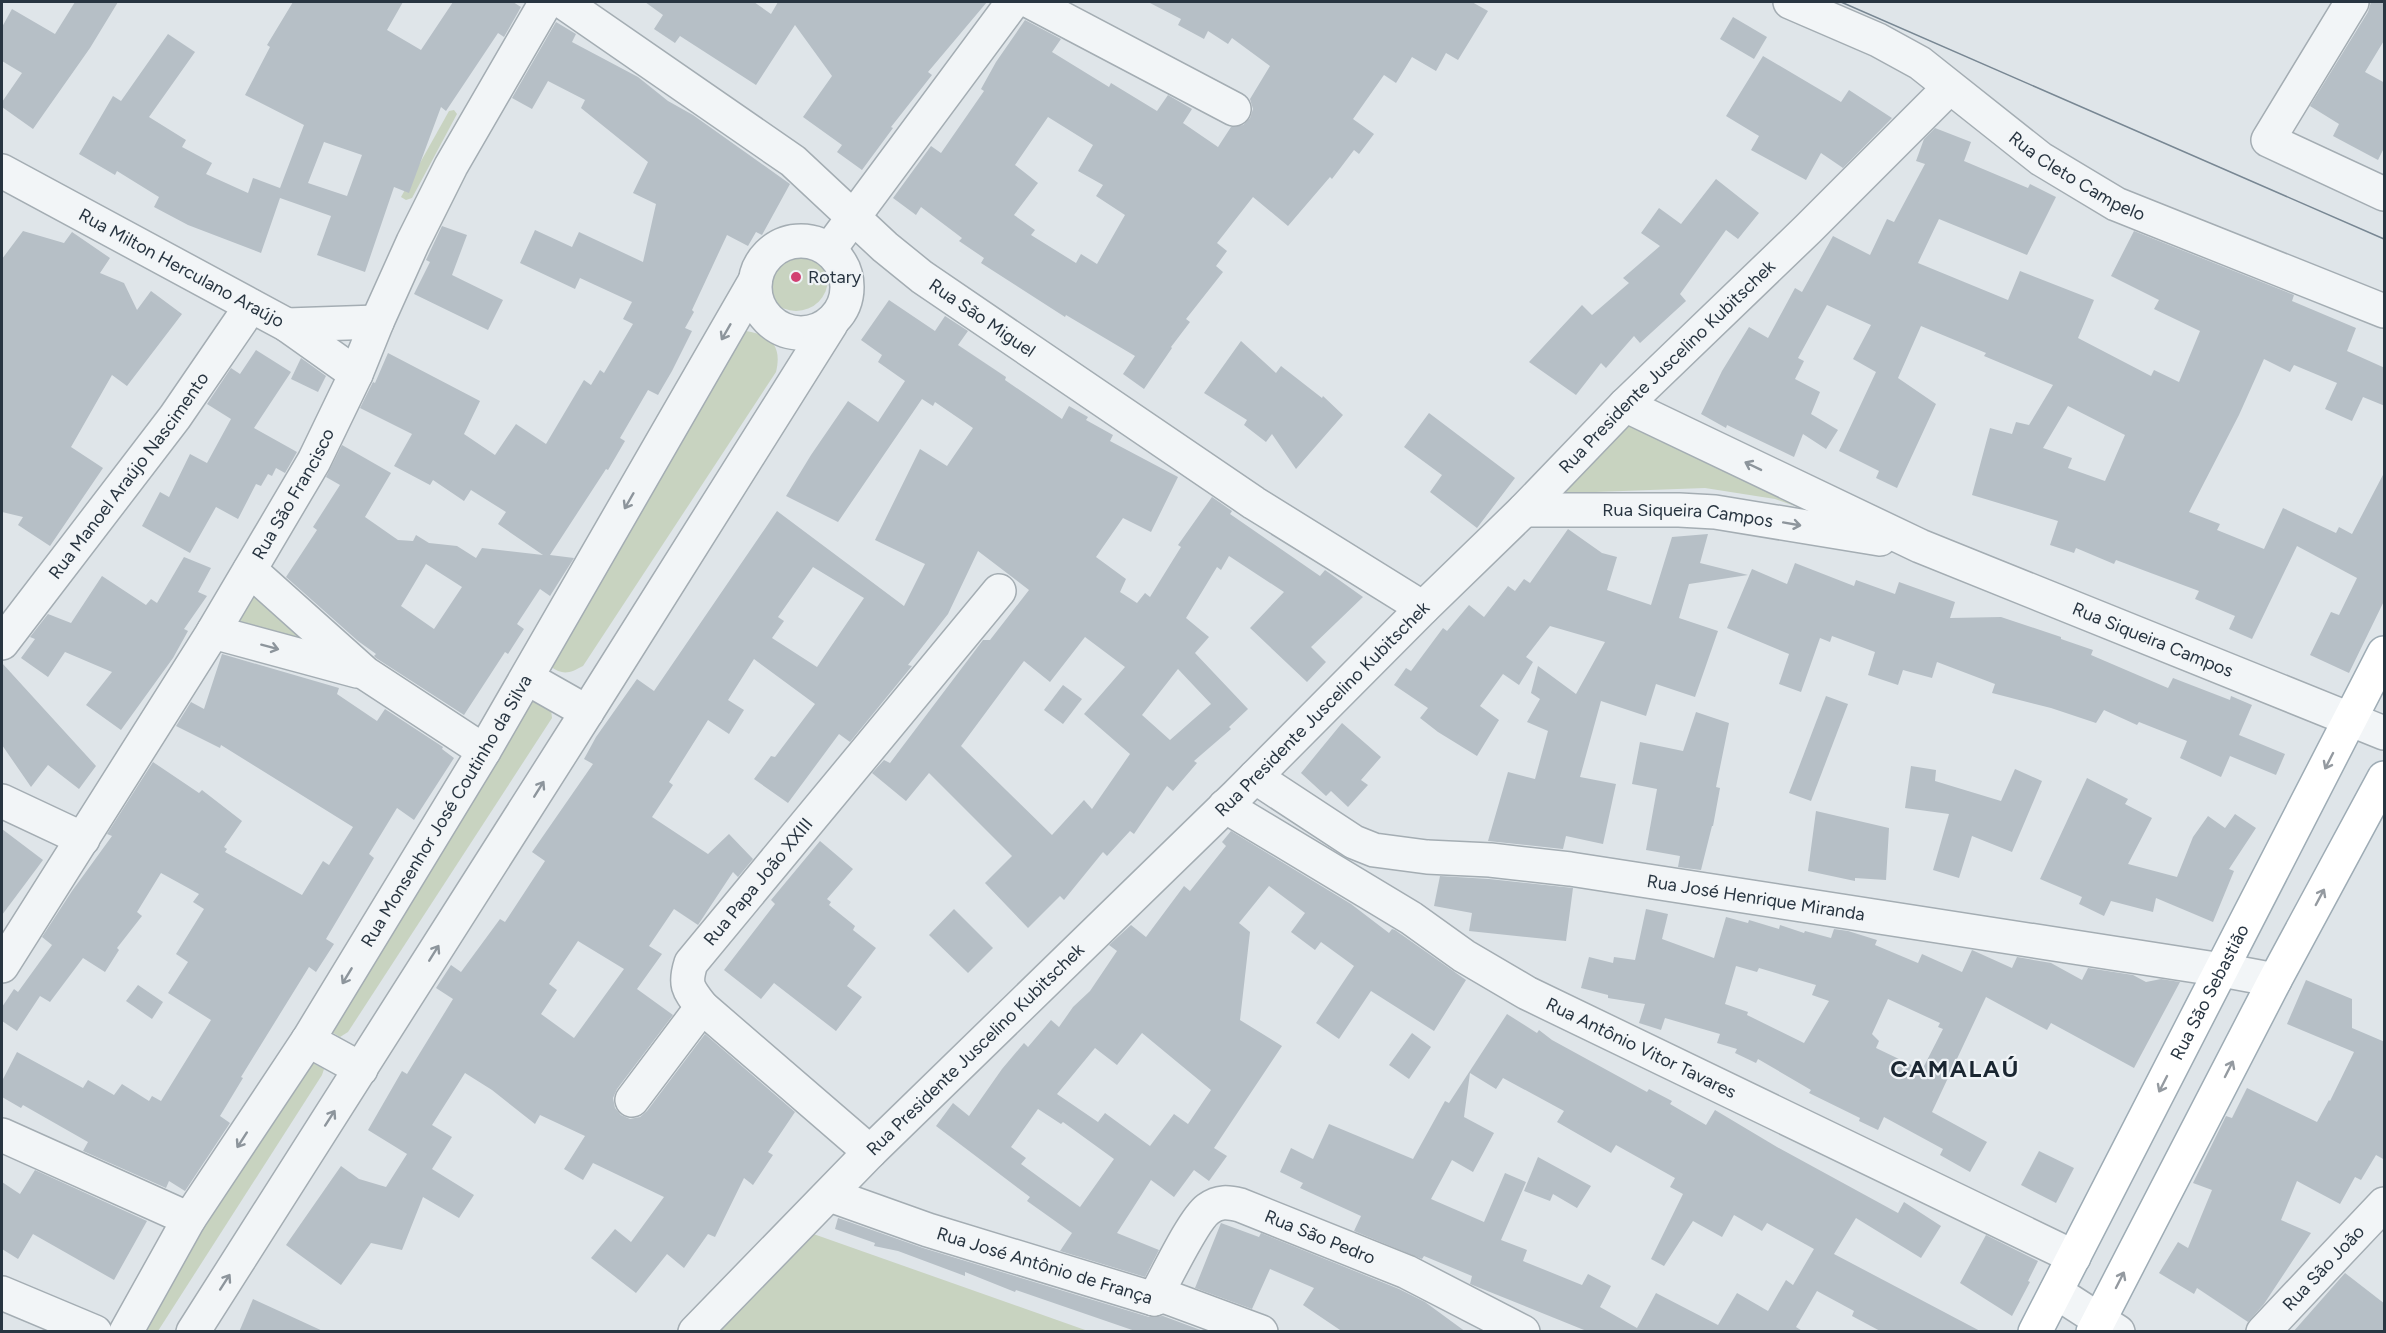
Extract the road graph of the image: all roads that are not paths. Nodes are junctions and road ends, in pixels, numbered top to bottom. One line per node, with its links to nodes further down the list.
1 (546, 2): 16 (street, Rua São Francisco)
2 (563, 2): 11 (street, Rua São Miguel)
3 (1013, 2): 11 (street)
4 (1031, 2): 8 (street)
5 (1790, 2): 7 (street, Rua Cleto Campelo)
6 (2352, 2): 10 (street)
7 (1949, 88): 15 (street, Rua Cleto Campelo); 20 (street, Rua Presidente Juscelino Kubitschek)
8 (1234, 109)
9 (2, 171): 14 (street, Rua Milton Herculano Araújo)
10 (2385, 194)
11 (853, 218): 12 (street); 25 (street, Rua São Miguel)
12 (829, 250): 13 (street); 17 (street)
13 (755, 281): 17 (street); 30 (street, Rua Monsenhor José Coutinho da Silva, one-way to 30)
14 (251, 306): 18 (street, Rua Milton Herculano Araújo); 27 (street, Rua Manoel Araújo Nascimento)
15 (2385, 311)
16 (377, 322): 18 (street); 19 (street, Rua São Francisco)
17 (831, 324): 31 (street)
18 (287, 325): 19 (street, Rua Milton Herculano Araújo)
19 (356, 374): 23 (street, Rua São Francisco)
20 (1625, 405): 21 (street, Rua Presidente Juscelino Kubitschek); 22 (street, Rua Siqueira Campos, one-way to 20)
21 (1524, 510): 22 (street, Rua Siqueira Campos, one-way to 22); 25 (street, Rua Presidente Juscelino Kubitschek)
22 (1920, 546): 32 (street, Rua Siqueira Campos)
23 (250, 570): 26 (street, Rua São Francisco); 29 (street)
24 (999, 591): 45 (street, Rua Papa João XXIII)
25 (1423, 608): 35 (street, Rua Presidente Juscelino Kubitschek)
26 (213, 632): 29 (street, one-way to 29); 39 (street, Rua São Francisco)
27 (2, 643)
28 (2385, 653): 32 (main road, Rua São Sebastião)
29 (365, 673): 34 (street)
30 (527, 678): 31 (street); 34 (street, Rua Monsenhor José Coutinho da Silva)
31 (587, 712): 47 (street, one-way to 31)
32 (2350, 719): 33 (street, Rua Siqueira Campos); 43 (main road, Rua São Sebastião, one-way to 43)
33 (2385, 733)
34 (484, 752): 46 (street, Rua Monsenhor José Coutinho da Silva, one-way to 46)
35 (1255, 777): 38 (street, Rua Presidente Juscelino Kubitschek); 40 (street, Rua José Henrique Miranda)
36 (2385, 778): 44 (main road, one-way to 36)
37 (2, 801): 39 (street)
38 (1225, 806): 41 (street, Rua Antônio Vitor Tavares); 50 (street, Rua Presidente Juscelino Kubitschek)
39 (83, 839): 42 (street, Rua São Francisco)
40 (1400, 854): 41 (street); 43 (street, Rua José Henrique Miranda)
41 (1377, 897): 54 (street, Rua Antônio Vitor Tavares)
42 (2, 966)
43 (2222, 970): 44 (street, Rua José Henrique Miranda); 54 (main road, Rua São Sebastião, one-way to 54)
44 (2275, 980): 58 (main road, one-way to 44)
45 (702, 1006): 48 (street); 50 (street, Rua Papa João XXIII)
46 (308, 1040): 47 (street); 53 (street, Rua Monsenhor José Coutinho da Silva, one-way to 53)
47 (361, 1069): 61 (street, one-way to 47)
48 (632, 1100)
49 (2, 1135): 53 (street)
50 (870, 1152): 51 (street, Rua Presidente Juscelino Kubitschek)
51 (830, 1195): 57 (street, Rua José Antônio de França); 62 (street, Rua Presidente Juscelino Kubitschek)
52 (2385, 1204): 66 (street, Rua São João)
53 (189, 1220): 60 (street, Rua Monsenhor José Coutinho da Silva)
54 (2074, 1257): 55 (main road, Rua São Sebastião)
55 (2056, 1292): 58 (street); 65 (main road, Rua São Sebastião)
56 (2, 1293): 59 (street)
57 (1154, 1299): 63 (street, Rua José Antônio de França); 64 (street, Rua São Pedro)
58 (2103, 1328)
59 (95, 1332)
60 (126, 1332)
61 (193, 1332)
62 (695, 1332)
63 (1261, 1332)
64 (1523, 1332)
65 (2035, 1332)
66 (2263, 1332)

